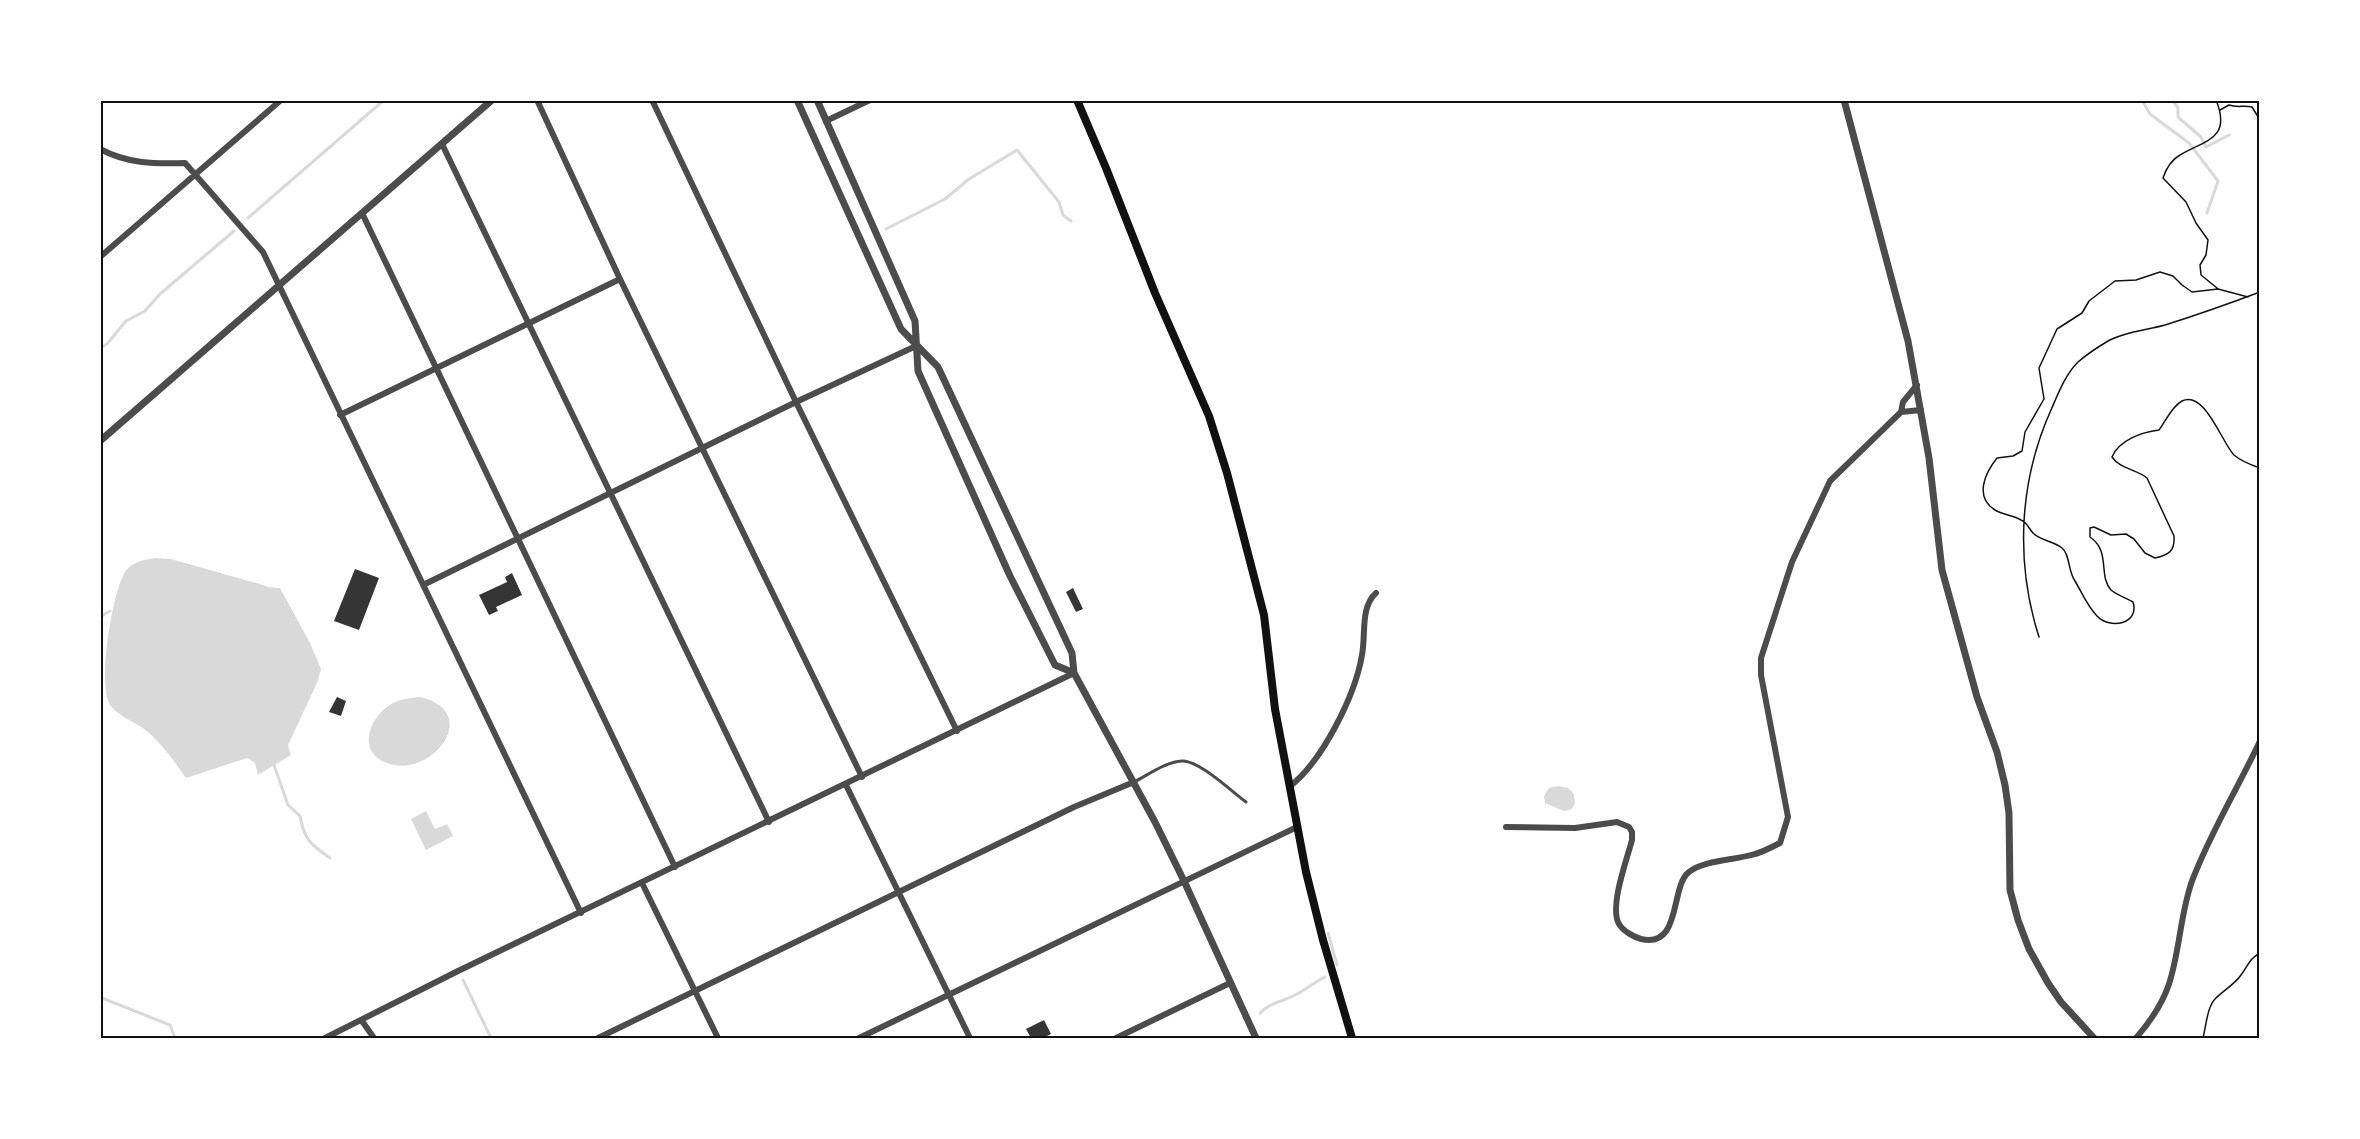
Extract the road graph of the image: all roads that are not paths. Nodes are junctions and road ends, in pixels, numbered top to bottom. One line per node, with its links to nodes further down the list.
1 (281, 100): 13 (street)
2 (492, 100): 11 (street)
3 (537, 100): 16 (street)
4 (652, 100): 22 (street)
5 (797, 100): 19 (street)
6 (817, 100): 10 (street)
7 (870, 100): 10 (street)
8 (1077, 100): 38 (main road)
9 (1844, 100): 21 (street)
10 (826, 121): 19 (street)
11 (442, 144): 14 (street); 18 (street)
12 (100, 149): 13 (street)
13 (196, 175): 15 (street); 17 (street)
14 (362, 213): 17 (street); 20 (street)
15 (100, 257)
16 (620, 279): 18 (street); 27 (street)
17 (280, 283): 25 (street); 26 (street)
18 (527, 324): 20 (street); 28 (street)
19 (916, 346): 22 (street); 32 (street); 32 (street)
20 (437, 368): 25 (street); 29 (street)
21 (1917, 385): 23 (street); 24 (street)
22 (796, 402): 27 (street); 33 (street)
23 (1921, 410): 24 (street); 61 (street)
24 (1901, 412): 42 (street)
25 (340, 415): 30 (street)
26 (100, 441)
27 (703, 448): 28 (street); 35 (street)
28 (609, 494): 29 (street); 40 (street)
29 (517, 539): 30 (street); 43 (street)
30 (423, 585): 47 (street)
31 (1376, 592): 38 (street)
32 (1074, 673): 33 (street); 36 (street)
33 (957, 731): 35 (street)
34 (2259, 741): 62 (street)
35 (862, 777): 37 (street)
36 (1134, 782): 39 (lane); 44 (street); 46 (street)
37 (846, 785): 40 (street); 46 (street)
38 (1289, 787): 41 (main road)
39 (1246, 802)
40 (769, 822): 43 (street)
41 (1297, 827): 44 (street); 60 (main road)
42 (1506, 827)
43 (675, 867): 45 (street)
44 (1184, 881): 48 (street); 50 (street)
45 (642, 883): 47 (street); 49 (street)
46 (898, 893): 49 (street); 50 (street)
47 (581, 913): 51 (street)
48 (1230, 983): 58 (street); 59 (street)
49 (695, 991): 54 (street); 55 (street)
50 (948, 995): 56 (street); 57 (street)
51 (362, 1021): 52 (street); 53 (street)
52 (325, 1038)
53 (374, 1038)
54 (598, 1038)
55 (717, 1038)
56 (860, 1038)
57 (970, 1038)
58 (1116, 1038)
59 (1256, 1038)
60 (1352, 1038)
61 (2094, 1038)
62 (2136, 1038)

